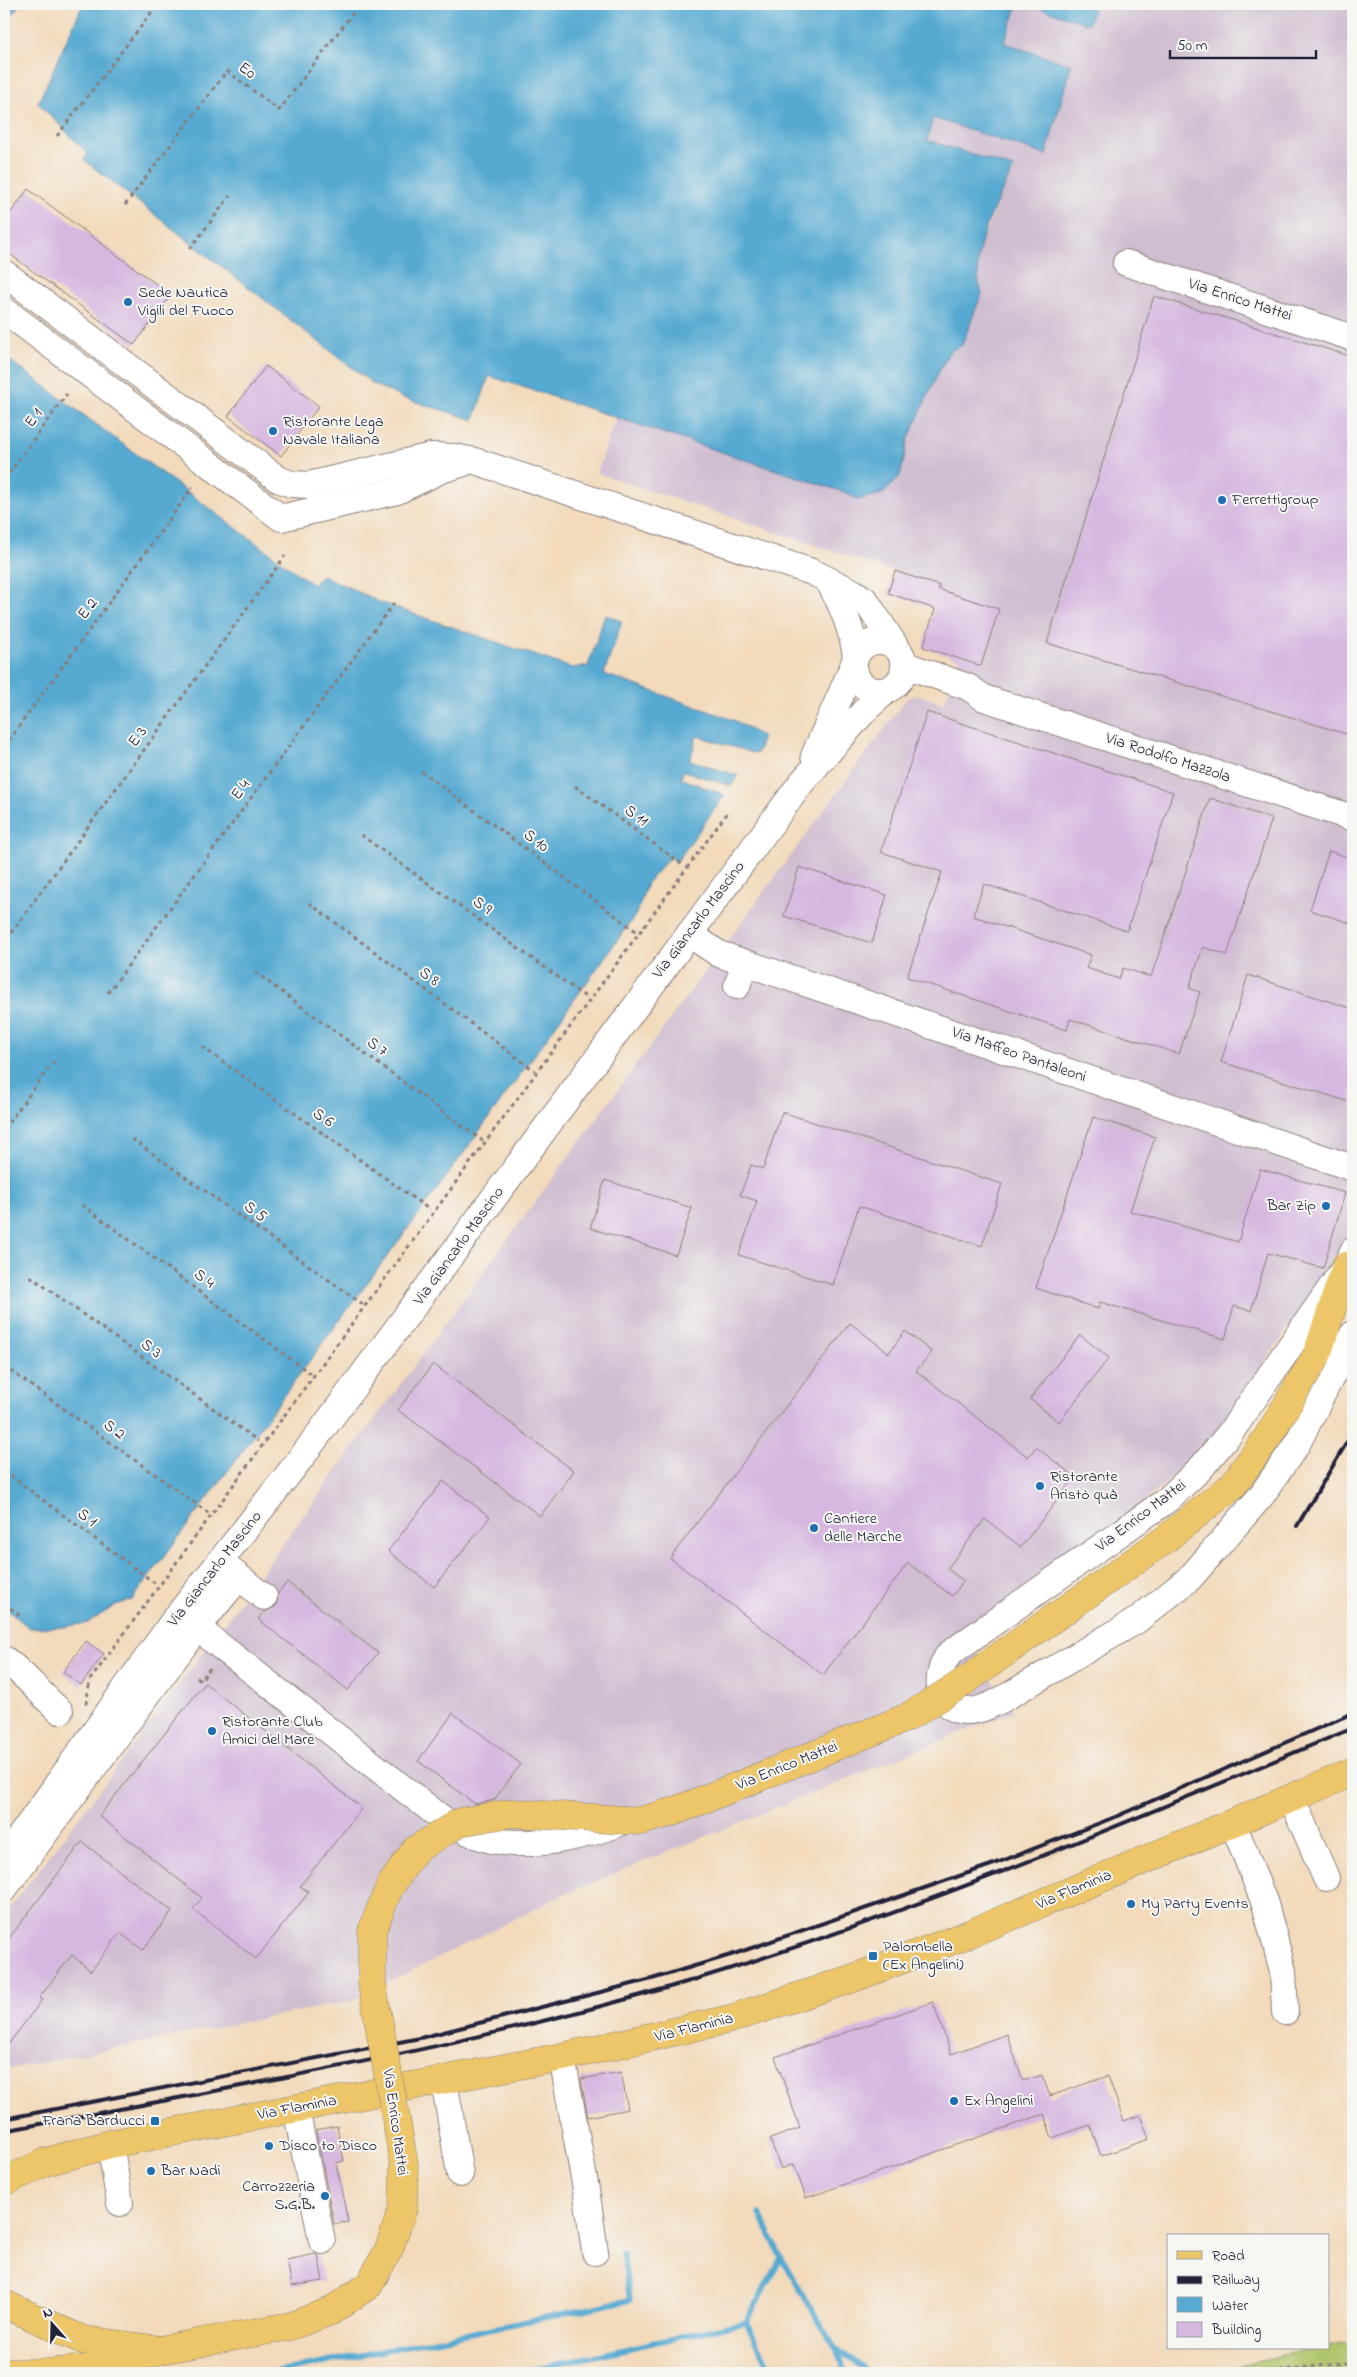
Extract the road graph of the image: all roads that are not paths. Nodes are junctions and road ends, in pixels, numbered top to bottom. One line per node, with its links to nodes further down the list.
1 (1126, 263): 4 (street, Via Enrico Mattei)
2 (4, 273): 5 (street)
3 (4, 310): 5 (street)
4 (1353, 338)
5 (475, 461): 6 (street)
6 (828, 581): 7 (street); 8 (street)
7 (855, 659): 8 (street, Via Giancarlo Mascino); 8 (street); 9 (street, Via Giancarlo Mascino)
8 (896, 670): 9 (street, Via Giancarlo Mascino); 10 (street, Via Rodolfo Mazzola)
9 (802, 782): 11 (street, Via Giancarlo Mascino)
10 (1353, 818)
11 (689, 934): 12 (street, Via Maffeo Pantaleoni); 17 (street, Via Giancarlo Mascino)
12 (1353, 1168)
13 (1350, 1259): 16 (main road); 21 (street, Via Enrico Mattei)
14 (1353, 1296): 16 (main road, Via Enrico Mattei)
15 (1353, 1334): 21 (street)
16 (1317, 1355): 40 (main road, Via Enrico Mattei, bridge)
17 (230, 1570): 18 (street); 19 (street); 26 (street, Via Giancarlo Mascino)
18 (264, 1597)
19 (204, 1634): 21 (street, Via Enrico Mattei); 28 (street)
20 (4, 1659): 22 (street)
21 (942, 1696)
22 (60, 1710)
23 (1353, 1772): 24 (main road, Via Flaminia)
24 (1292, 1799): 25 (main road, Via Flaminia); 27 (street)
25 (1233, 1823): 29 (street); 30 (main road, Via Flaminia)
26 (4, 1859)
27 (1326, 1878)
28 (4, 1889)
29 (1285, 2012)
30 (562, 2058): 31 (main road, Via Flaminia); 38 (street)
31 (444, 2080): 32 (main road, Via Flaminia); 34 (street)
32 (296, 2108): 33 (main road, Via Flaminia); 37 (street)
33 (110, 2144): 35 (main road, Via Flaminia); 36 (street)
34 (460, 2174)
35 (4, 2182)
36 (120, 2203)
37 (322, 2241)
38 (595, 2252)
39 (4, 2304): 40 (main road)
40 (160, 2350): 41 (main road)
41 (4, 2373)

